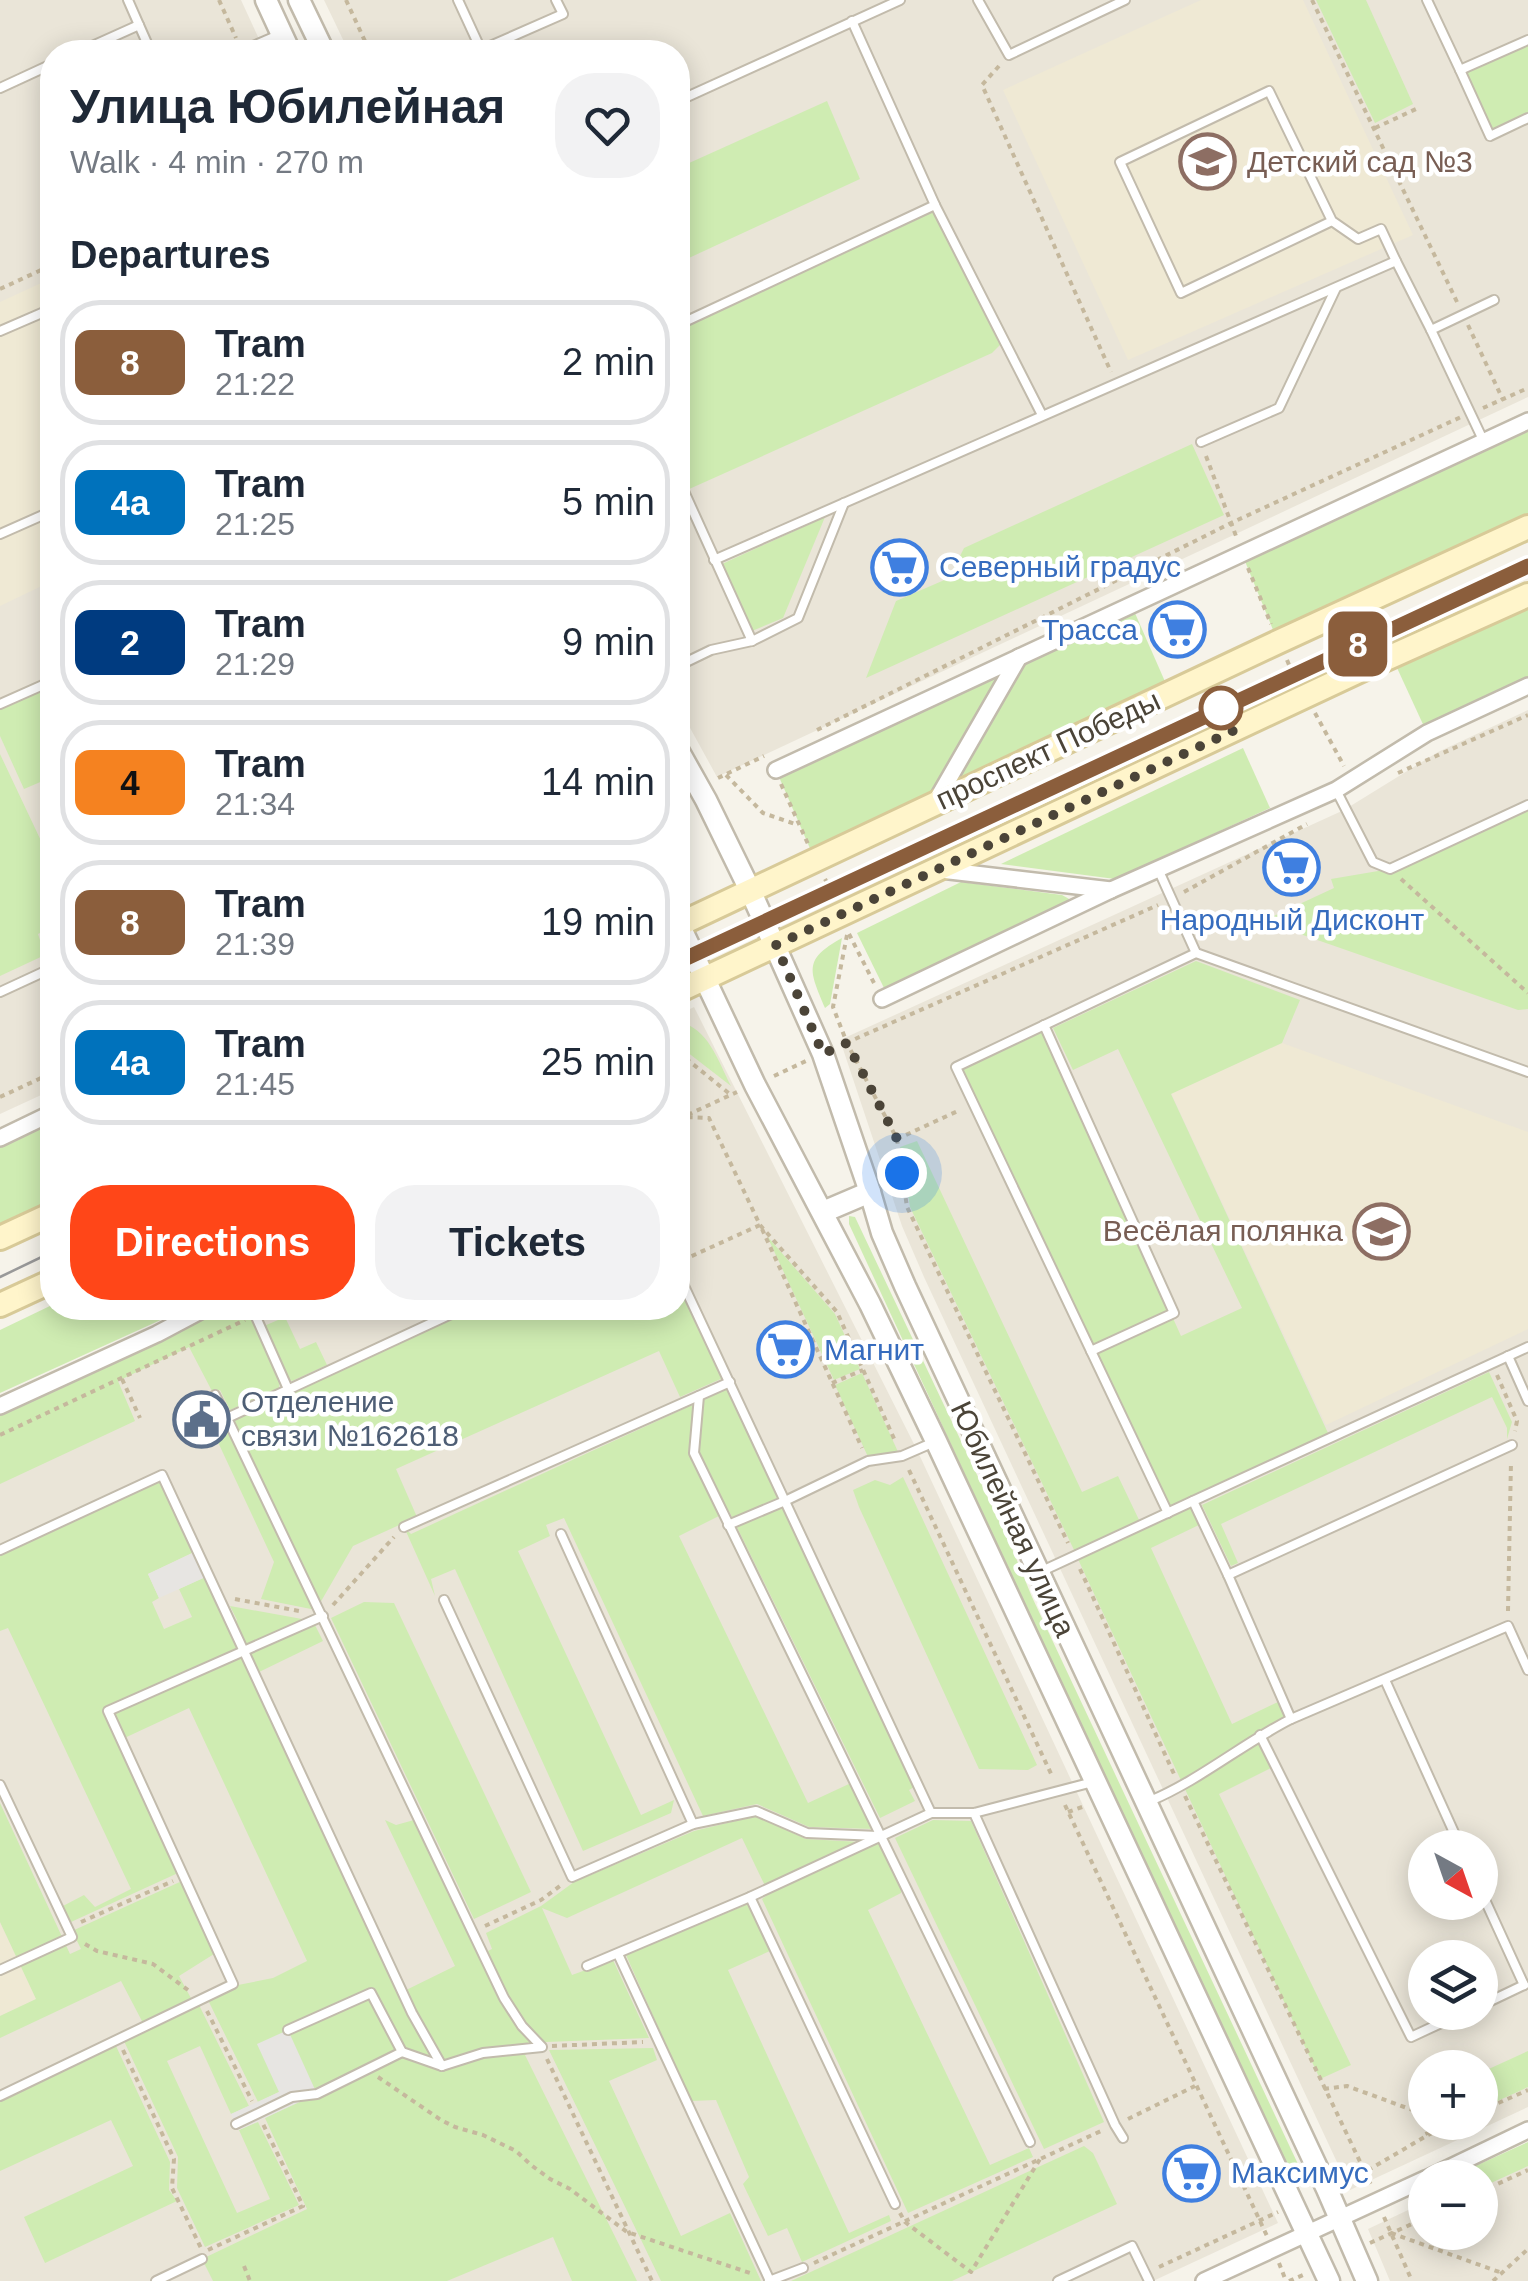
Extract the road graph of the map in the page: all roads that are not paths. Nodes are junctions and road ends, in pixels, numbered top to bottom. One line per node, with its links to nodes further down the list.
1 (128, 0): 11 (lane)
2 (266, 0): 14 (street)
3 (300, 0): 15 (street)
4 (458, 0): 16 (lane)
5 (556, 0): 17 (lane)
6 (900, 0): 10 (lane)
7 (978, 0): 8 (lane)
8 (1124, 0)
9 (1428, 0): 20 (lane)
10 (852, 21): 22 (lane); 24 (lane)
11 (139, 25): 12 (lane); 13 (lane)
12 (106, 40)
13 (146, 40)
14 (285, 40)
15 (318, 40)
16 (476, 40)
17 (507, 40)
18 (1528, 40): 20 (lane)
19 (40, 70): 21 (lane)
20 (1460, 70): 23 (lane)
21 (0, 88)
22 (690, 96)
23 (1528, 118)
24 (935, 205): 30 (lane); 33 (lane)
25 (1332, 221): 25 (lane); 26 (lane)
26 (1396, 262): 27 (lane); 31 (lane)
27 (1336, 288): 33 (lane); 35 (lane)
28 (1494, 300): 31 (lane)
29 (40, 313): 32 (lane)
30 (690, 319)
31 (1430, 330): 36 (lane)
32 (0, 331)
33 (1042, 415): 37 (lane)
34 (1528, 421): 36 (street)
35 (1201, 442)
36 (1484, 442): 45 (street)
37 (844, 503): 42 (lane); 44 (lane)
38 (690, 505): 42 (lane)
39 (40, 516): 41 (lane)
40 (1528, 528): 53 (main road, проспект Победы)
41 (0, 534)
42 (714, 560): 44 (lane)
43 (1528, 595): 55 (main road, проспект Победы)
44 (752, 641): 46 (lane)
45 (1019, 657): 50 (street); 53 (street)
46 (690, 660)
47 (40, 686): 49 (lane)
48 (1528, 686): 52 (street)
49 (0, 704)
50 (776, 770)
51 (690, 772): 57 (street, Юбилейная улица)
52 (1336, 790): 54 (lane); 56 (street)
53 (935, 804): 57 (main road, проспект Победы)
54 (1528, 805)
55 (937, 870): 58 (street); 60 (main road, проспект Победы)
56 (1158, 870): 58 (street); 62 (lane)
57 (750, 890): 59 (main road, проспект Победы); 60 (street, Юбилейная улица)
58 (1111, 890): 67 (street)
59 (690, 918)
60 (776, 945): 64 (main road, проспект Победы); 72 (street, Юбилейная улица)
61 (690, 949): 64 (street, Юбилейная улица)
62 (1196, 953): 68 (lane); 69 (lane)
63 (40, 974): 66 (lane)
64 (704, 979): 65 (main road, проспект Победы); 73 (street, Юбилейная улица)
65 (690, 985)
66 (0, 992)
67 (882, 999)
68 (1044, 1025): 83 (lane); 83 (lane)
69 (1528, 1072)
70 (40, 1120): 71 (street)
71 (0, 1138)
72 (870, 1192): 73 (street); 101 (street, Юбилейная улица)
73 (823, 1212): 92 (street, Юбилейная улица)
74 (40, 1220): 75 (main road)
75 (0, 1238)
76 (40, 1287): 78 (main road)
77 (690, 1298): 85 (lane)
78 (0, 1305)
79 (183, 1320): 90 (street)
80 (257, 1320): 86 (lane)
81 (438, 1320): 86 (lane)
82 (1528, 1347): 84 (lane)
83 (1091, 1351): 96 (lane)
84 (1508, 1356): 89 (lane); 95 (lane)
85 (730, 1382): 88 (lane); 94 (lane)
86 (288, 1390): 91 (lane)
87 (215, 1395): 91 (lane)
88 (699, 1396): 97 (lane); 98 (lane)
89 (1528, 1400)
90 (0, 1406)
91 (227, 1418): 104 (lane)
92 (936, 1441): 94 (lane); 110 (street, Юбилейная улица)
93 (1512, 1446): 102 (lane)
94 (785, 1501): 97 (lane); 113 (lane)
95 (1193, 1501): 96 (lane); 102 (lane)
96 (1168, 1513): 101 (lane)
97 (728, 1524): 117 (lane)
98 (404, 1526)
99 (561, 1534): 115 (lane)
100 (0, 1550): 105 (lane)
101 (1039, 1573): 112 (street, Юбилейная улица)
102 (1228, 1575): 108 (lane)
103 (444, 1600): 115 (lane)
104 (323, 1616): 105 (lane); 128 (lane)
105 (243, 1650): 128 (lane); 129 (lane)
106 (1528, 1670): 107 (lane)
107 (1386, 1680): 108 (lane); 116 (lane)
108 (1290, 1719): 109 (lane)
109 (1260, 1735): 112 (lane); 126 (lane)
110 (1094, 1782): 114 (lane); 138 (street, Юбилейная улица)
111 (0, 1785): 122 (lane)
112 (1145, 1804): 137 (street, Юбилейная улица)
113 (931, 1813): 114 (lane); 117 (lane)
114 (974, 1813): 132 (lane)
115 (693, 1824): 117 (lane)
116 (1453, 1830)
117 (882, 1836): 118 (lane); 133 (lane)
118 (750, 1898): 120 (lane); 136 (lane)
119 (1495, 1920): 123 (lane)
120 (618, 1954): 121 (lane); 143 (lane)
121 (588, 1966)
122 (0, 1970)
123 (1526, 1984): 124 (lane)
124 (1498, 1997)
125 (288, 2030): 127 (lane)
126 (1426, 2030)
127 (402, 2052): 128 (lane); 130 (lane)
128 (442, 2066)
129 (0, 2096)
130 (236, 2124)
131 (1528, 2130): 134 (street)
132 (1123, 2138)
133 (1030, 2142)
134 (1464, 2160)
135 (1408, 2187): 137 (street)
136 (895, 2204)
137 (1340, 2218): 138 (street); 147 (street, Юбилейная улица)
138 (1307, 2234): 145 (street); 146 (street, Юбилейная улица)
139 (203, 2255): 142 (lane)
140 (803, 2268): 143 (lane)
141 (1147, 2277): 144 (lane)
142 (156, 2281)
143 (770, 2281)
144 (1058, 2281)
145 (1204, 2281)
146 (1329, 2281)
147 (1366, 2281)

